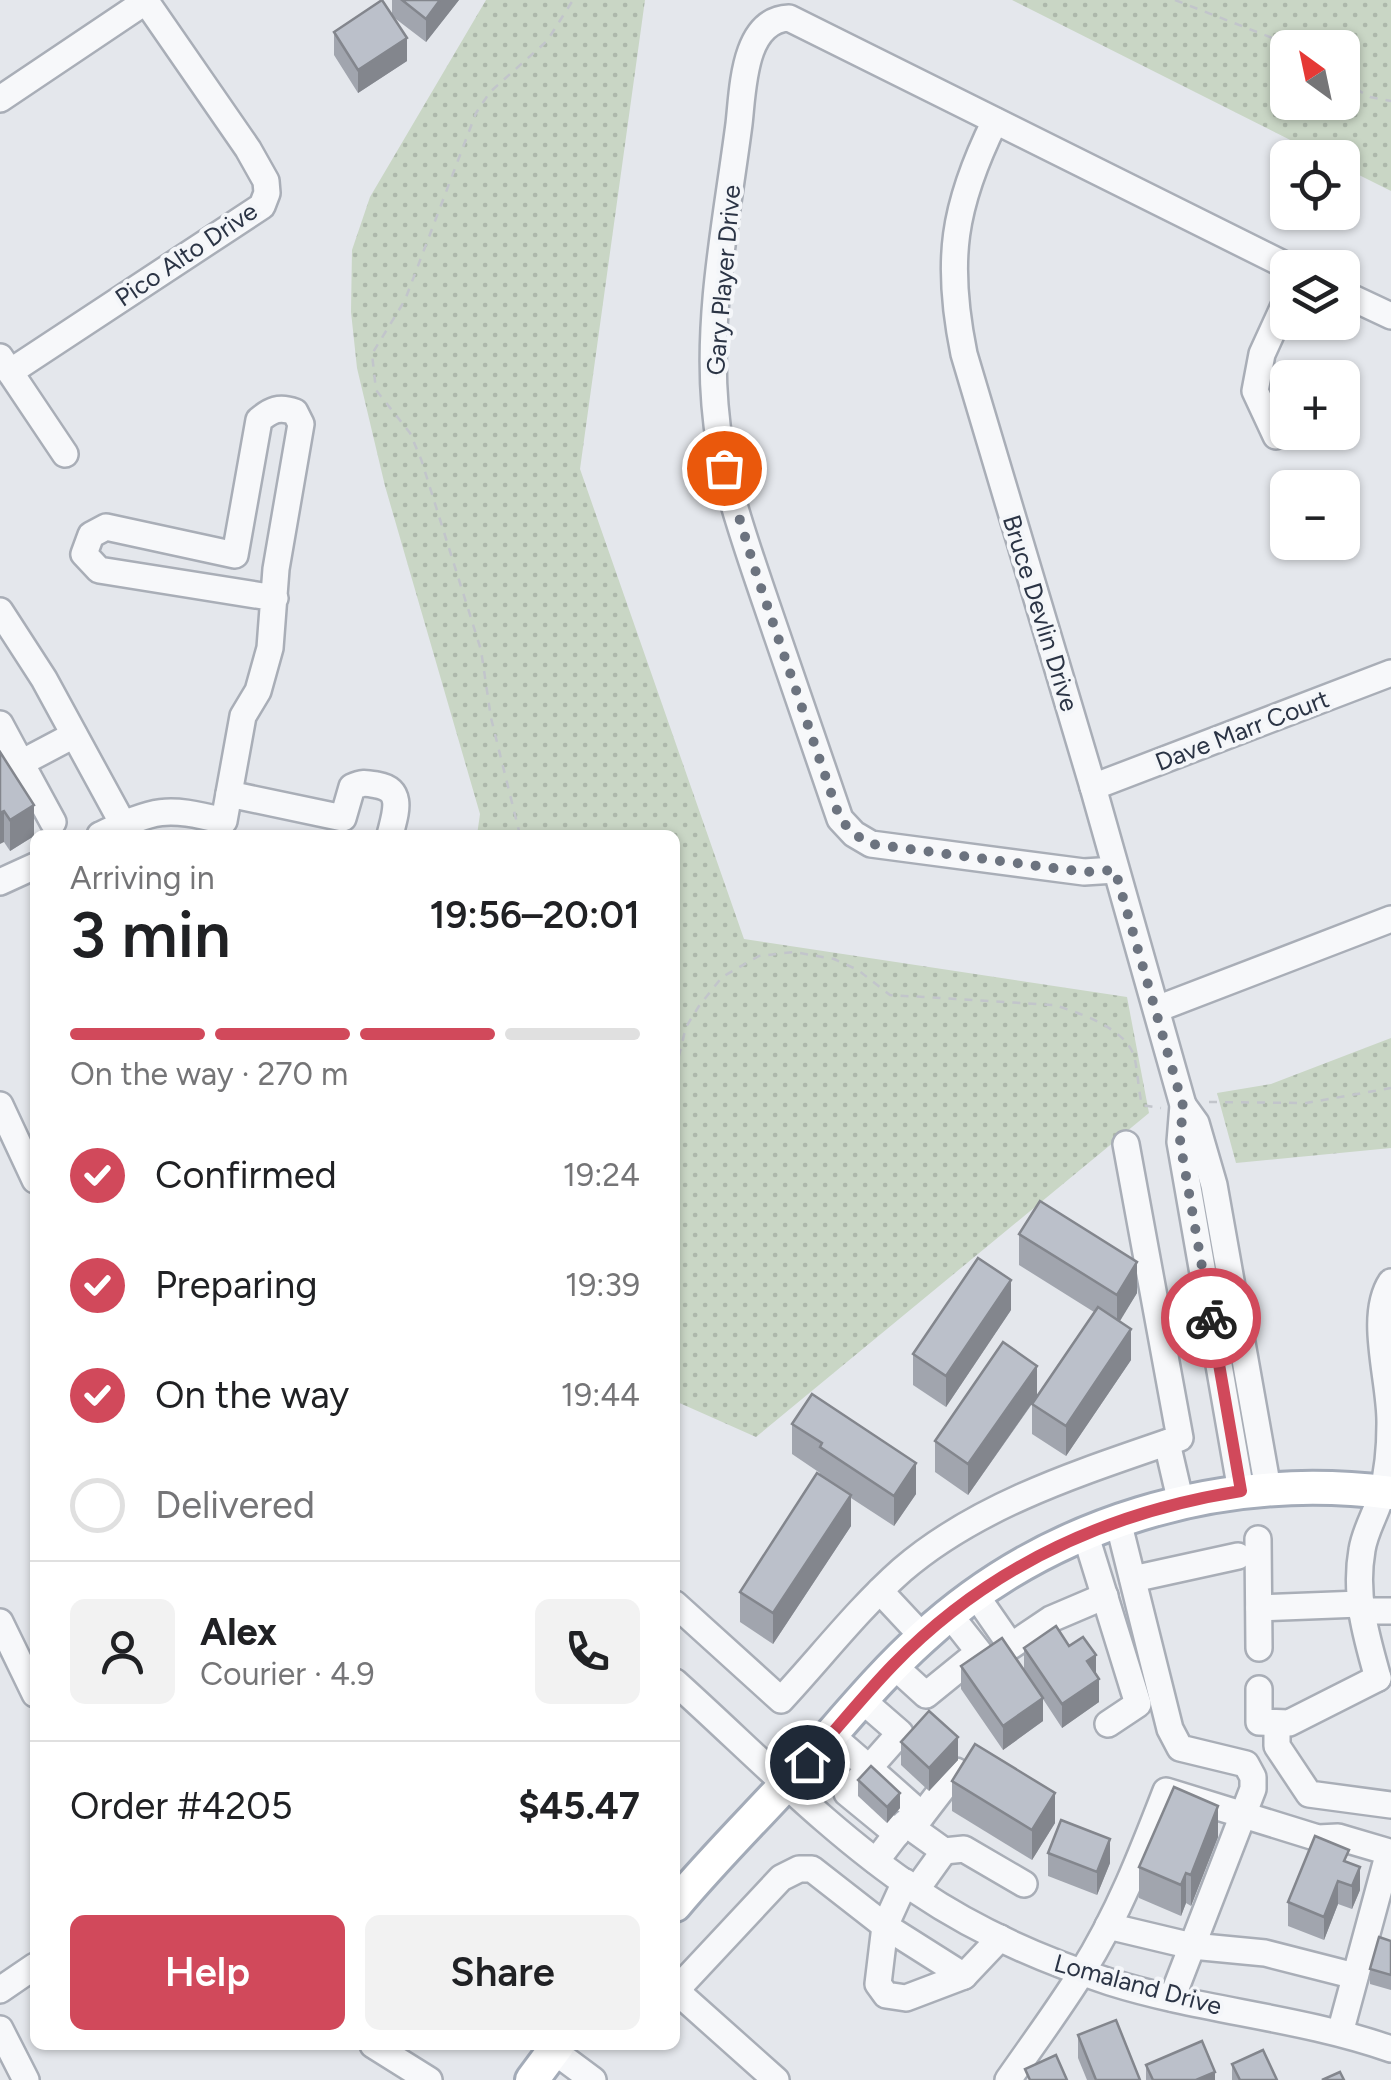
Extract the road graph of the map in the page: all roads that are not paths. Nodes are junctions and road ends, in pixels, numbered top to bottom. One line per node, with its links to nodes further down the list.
1 (145, 1): 2 (street); 8 (street, Pico Alto Drive)
2 (0, 99)
3 (995, 121): 4 (street, Gary Player Drive); 19 (street, Bruce Devlin Drive); 28 (street, Gary Player Drive)
4 (1270, 258)
5 (1360, 301): 6 (street)
6 (1391, 316)
7 (1270, 336): 9 (street)
8 (5, 364): 10 (street)
9 (1270, 423)
10 (65, 454)
11 (235, 555): 12 (street); 12 (street); 13 (street)
12 (277, 562): 13 (street)
13 (275, 598): 20 (street)
14 (0, 610): 17 (street)
15 (1391, 673): 19 (street, Dave Marr Court)
16 (0, 724): 18 (street)
17 (74, 735): 18 (street); 24 (street)
18 (21, 763): 21 (street)
19 (1093, 787): 28 (street, Bruce Devlin Drive)
20 (229, 794): 22 (street); 23 (street)
21 (53, 822)
22 (342, 826): 26 (street)
23 (233, 828): 25 (street)
24 (118, 830)
25 (120, 830)
26 (391, 830)
27 (30, 868): 29 (street)
28 (1115, 870): 31 (street, Bruce Devlin Drive)
29 (0, 882)
30 (1391, 920): 31 (street)
31 (1157, 1009): 37 (street, Bruce Devlin Drive)
32 (0, 1105): 34 (street)
33 (1126, 1144): 36 (street)
34 (30, 1169)
35 (1391, 1282): 38 (street)
36 (1167, 1443): 39 (street); 43 (street)
37 (1255, 1490): 38 (main road); 39 (main road)
38 (1387, 1492): 46 (street)
39 (1181, 1503): 40 (main road)
40 (1118, 1520): 41 (main road); 42 (street)
41 (1085, 1533): 44 (street); 45 (main road)
42 (1133, 1579): 47 (street); 58 (street)
43 (880, 1592): 48 (street); 51 (street)
44 (1104, 1596): 45 (street); 58 (street)
45 (962, 1604): 51 (main road); 53 (street)
46 (1361, 1607): 47 (street); 49 (street); 54 (street)
47 (1258, 1608): 52 (street)
48 (680, 1609)
49 (1391, 1611)
50 (0, 1622): 55 (street)
51 (923, 1636): 53 (main road)
52 (1259, 1648)
53 (893, 1665): 59 (main road)
54 (1384, 1683): 61 (street)
55 (30, 1684)
56 (680, 1686): 65 (street, Lomaland Drive)
57 (1259, 1689): 61 (street)
58 (1148, 1694): 60 (street); 68 (street)
59 (862, 1700): 62 (main road); 63 (street)
60 (1108, 1724)
61 (1277, 1724): 67 (street)
62 (831, 1735): 63 (street); 65 (main road)
63 (869, 1768): 66 (street)
64 (956, 1771): 69 (street)
65 (788, 1783): 70 (street, Lomaland Drive); 76 (main road)
66 (875, 1801): 69 (street); 70 (street)
67 (1391, 1805)
68 (1243, 1815): 73 (street); 78 (street); 80 (street)
69 (910, 1826): 71 (street); 72 (street)
70 (842, 1833): 72 (street, Lomaland Drive)
71 (944, 1851): 74 (street); 75 (street)
72 (876, 1861): 75 (street, Lomaland Drive)
73 (1388, 1870): 84 (street)
74 (1024, 1884)
75 (911, 1886): 77 (street); 79 (street, Lomaland Drive)
76 (680, 1899)
77 (884, 1926): 83 (street); 83 (street); 85 (street)
78 (1108, 1926): 80 (street); 82 (street)
79 (1000, 1938): 82 (street, Lomaland Drive); 83 (street)
80 (1192, 1946): 84 (street); 88 (street)
81 (30, 1969): 87 (street)
82 (1082, 1972): 88 (street, Lomaland Drive); 100 (street)
83 (964, 1976)
84 (1355, 1976): 90 (street)
85 (680, 1982)
86 (680, 1989): 99 (street)
87 (0, 1990)
88 (1172, 1998): 90 (street, Lomaland Drive)
89 (0, 2030): 95 (street)
90 (1340, 2033): 91 (street, Lomaland Drive)
91 (1391, 2049)
92 (380, 2050): 96 (street)
93 (554, 2050): 97 (main road)
94 (558, 2050): 98 (street)
95 (26, 2080)
96 (429, 2080)
97 (532, 2080)
98 (593, 2080)
99 (776, 2080)
100 (1008, 2080)

